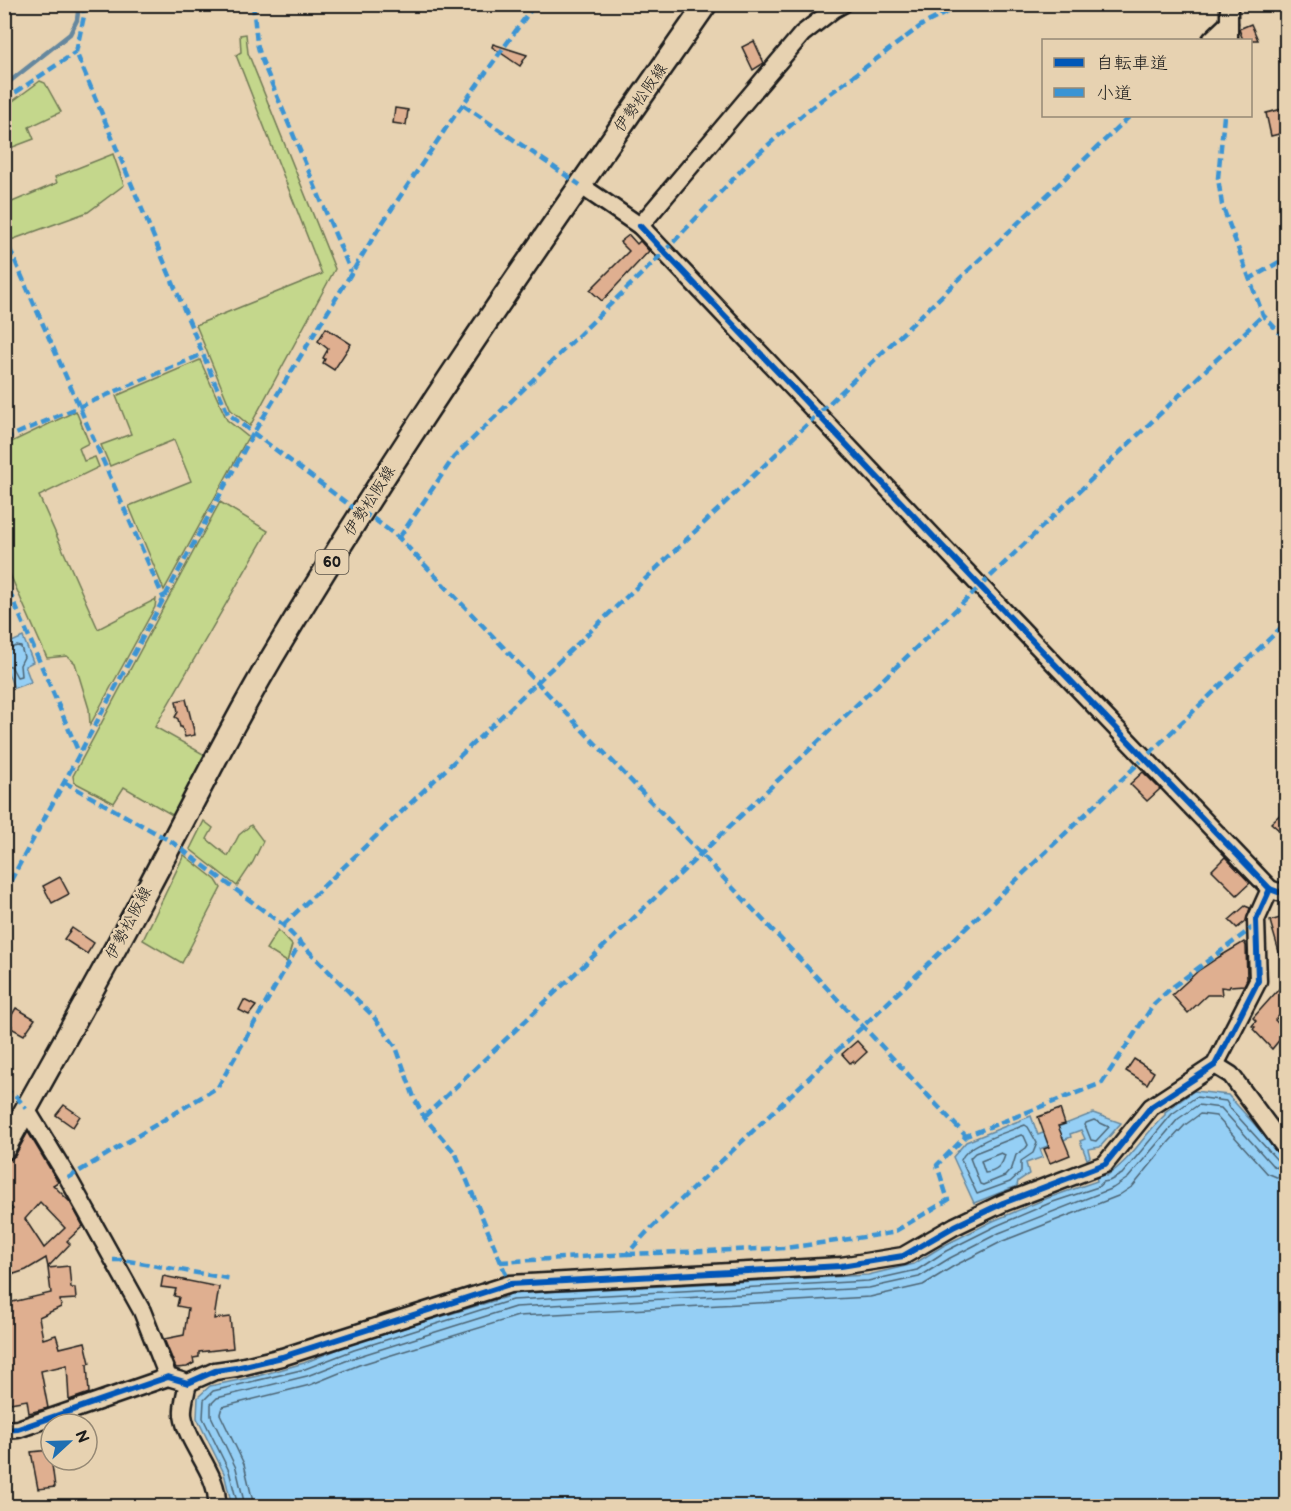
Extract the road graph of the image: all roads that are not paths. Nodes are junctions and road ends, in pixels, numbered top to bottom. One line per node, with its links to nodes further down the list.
1 (706, 4): 7 (main road, 伊勢松阪線 / 60)
2 (843, 4): 8 (street)
3 (1228, 4): 4 (street)
4 (1229, 23): 5 (street); 6 (street)
5 (1211, 39)
6 (1229, 39)
7 (580, 185): 8 (street); 11 (main road, 伊勢松阪線 / 60)
8 (640, 226): 9 (street)
9 (1278, 890): 10 (street)
10 (1215, 1065): 12 (street); 15 (street)
11 (26, 1109): 13 (main road, 伊勢松阪線 / 60); 14 (street)
12 (1287, 1146)
13 (4, 1149)
14 (168, 1377): 15 (street); 16 (street)
15 (188, 1383): 17 (street)
16 (4, 1430)
17 (217, 1506)

